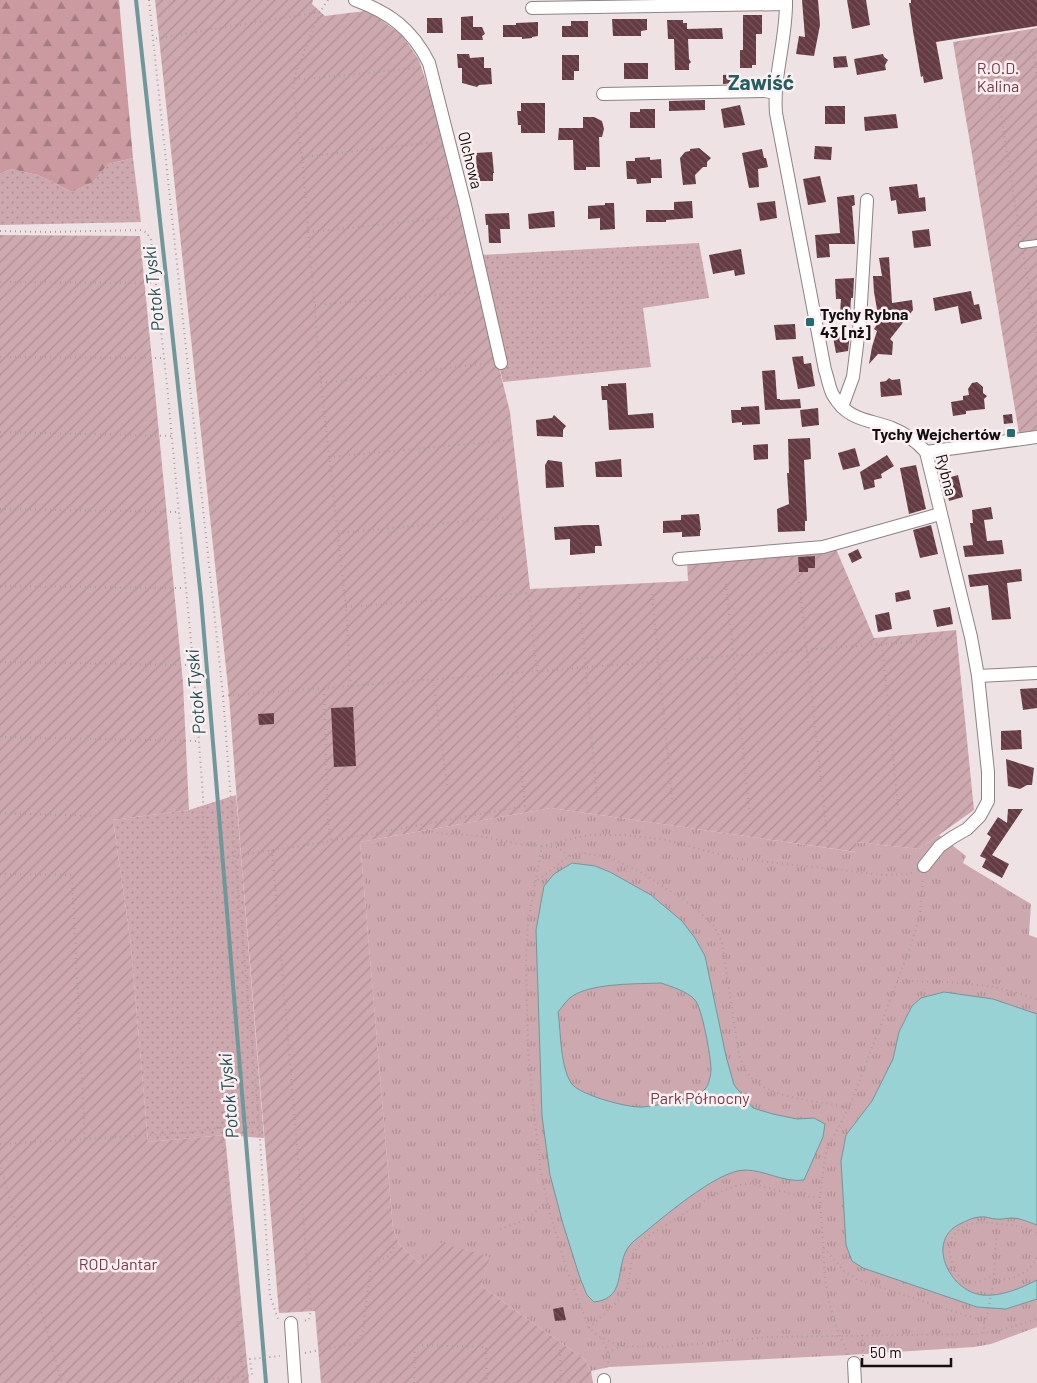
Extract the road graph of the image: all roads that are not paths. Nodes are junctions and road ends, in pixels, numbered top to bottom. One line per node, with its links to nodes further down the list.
1 (355, 0): 9 (street, Olchowa)
2 (786, 2): 3 (street); 4 (street, Rybna)
3 (532, 8)
4 (775, 93): 5 (street); 10 (street, Rybna)
5 (603, 94)
6 (867, 200): 10 (street)
7 (1037, 243): 8 (lane)
8 (1022, 245)
9 (500, 362)
10 (842, 407): 12 (street, Rybna)
11 (1037, 437): 12 (street)
12 (926, 452): 13 (street, Rybna)
13 (940, 514): 14 (street); 16 (street, Rybna)
14 (679, 559)
15 (1037, 672): 16 (street)
16 (978, 676): 17 (street, Rybna)
17 (924, 866)
18 (290, 1323): 20 (street)
19 (851, 1359): 21 (street)
20 (295, 1383)
21 (855, 1383)

